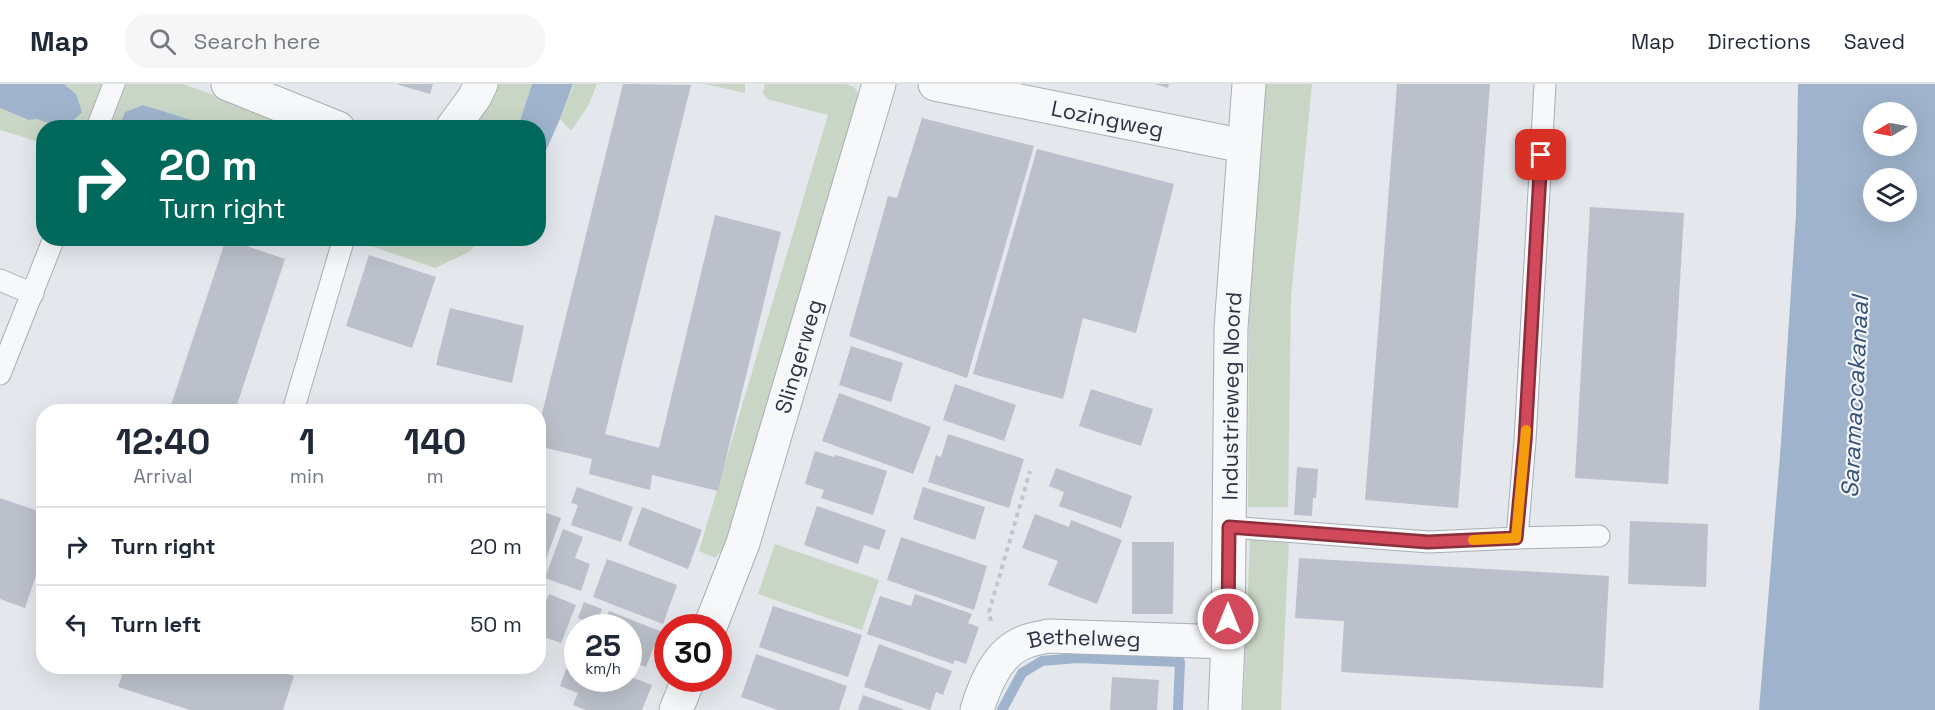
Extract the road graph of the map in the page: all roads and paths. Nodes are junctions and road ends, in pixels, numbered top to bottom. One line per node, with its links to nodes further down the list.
1 (114, 84): 8 (lane)
2 (228, 84): 9 (street)
3 (481, 84): 10 (street)
4 (879, 84): 22 (street, Slingerweg)
5 (935, 84): 11 (street, Lozingweg)
6 (1249, 84): 11 (street, Industrieweg Noord)
7 (1545, 84): 21 (lane)
8 (101, 120)
9 (318, 120)
10 (458, 120)
11 (1244, 146): 19 (street, Industrieweg Noord)
12 (51, 246): 15 (lane)
13 (342, 246): 17 (lane)
14 (0, 280): 15 (lane)
15 (33, 294): 16 (lane)
16 (0, 374)
17 (295, 404)
18 (1030, 471): 24 (path)
19 (1229, 527): 21 (lane); 23 (street, Industrieweg Noord)
20 (1599, 536): 21 (lane)
21 (1516, 538)
22 (715, 614)
23 (1228, 642): 24 (street, Bethelweg); 28 (street, Industrieweg Noord)
24 (1002, 657): 27 (street, Bethelweg)
25 (683, 692): 26 (street)
26 (676, 710)
27 (977, 710)
28 (1225, 710)

